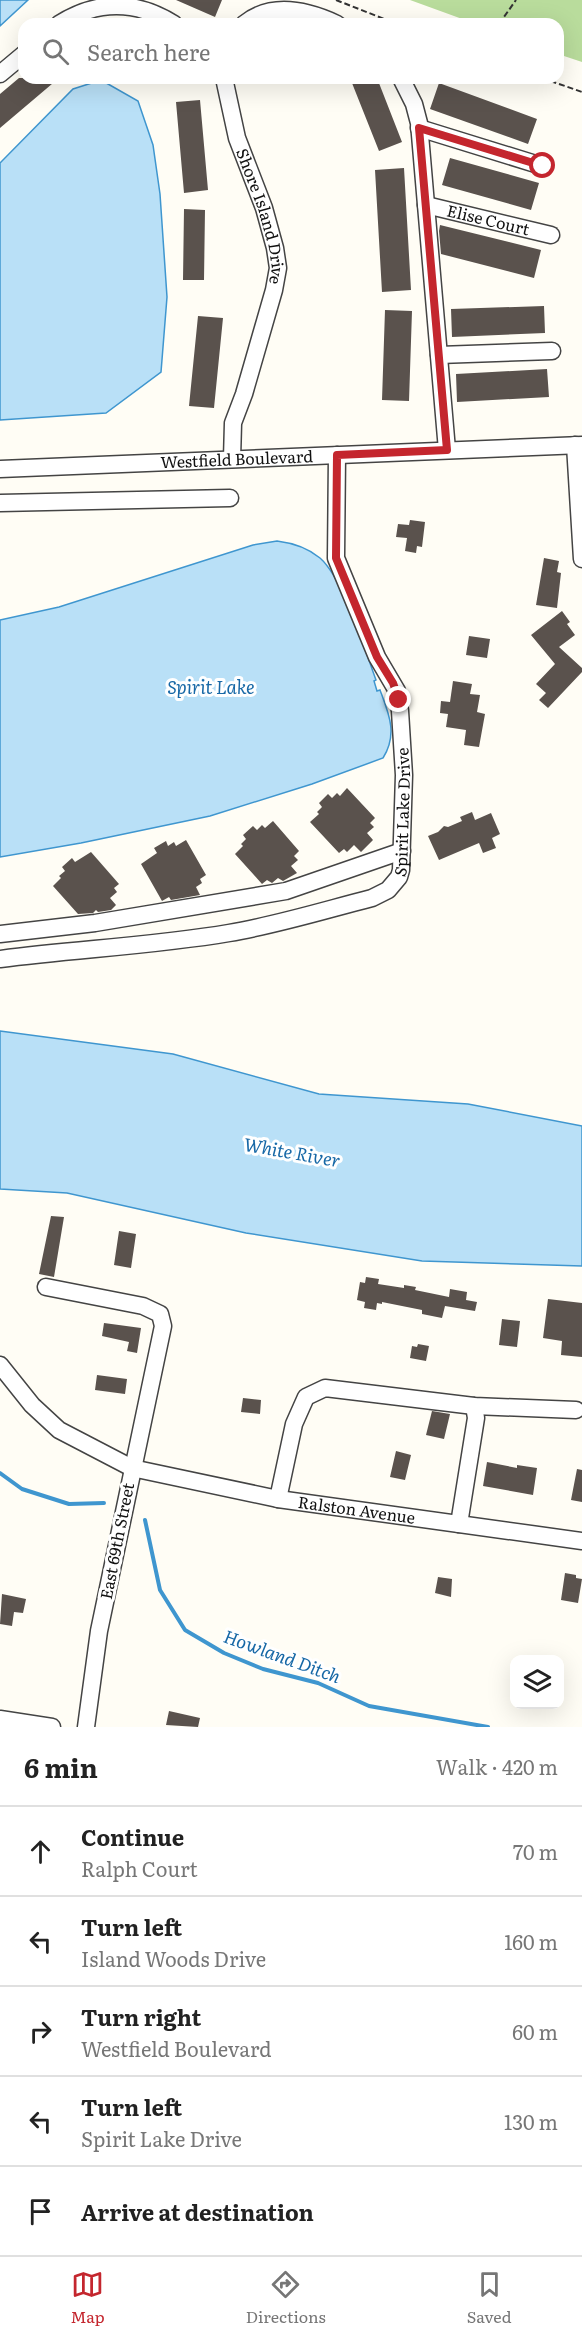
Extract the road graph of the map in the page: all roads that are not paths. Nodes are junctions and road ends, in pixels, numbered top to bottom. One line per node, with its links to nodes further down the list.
1 (70, 18): 2 (street)
2 (162, 18)
3 (254, 18): 4 (street)
4 (320, 18)
5 (18, 59): 6 (street)
6 (0, 74)
7 (225, 84): 18 (street, Shore Island Drive)
8 (404, 84): 9 (street)
9 (419, 128): 10 (street); 11 (street)
10 (543, 166)
11 (426, 205): 12 (street, Elise Court); 14 (street)
12 (551, 235)
13 (552, 351): 14 (street)
14 (439, 355): 16 (street)
15 (578, 445): 16 (street, Westfield Boulevard); 22 (street)
16 (447, 450): 17 (street, Westfield Boulevard)
17 (337, 455): 18 (street, Westfield Boulevard); 23 (street, Spirit Lake Drive)
18 (232, 459): 19 (street, Westfield Boulevard)
19 (0, 469)
20 (230, 498): 21 (street)
21 (0, 504)
22 (582, 559)
23 (402, 851): 24 (street); 25 (street, Spirit Lake Drive)
24 (0, 934)
25 (0, 959)
26 (46, 1287): 30 (street, East 69th Street)
27 (0, 1365): 30 (street, Ralston Avenue)
28 (474, 1406): 29 (street); 31 (street); 32 (street)
29 (576, 1410)
30 (132, 1468): 31 (street, Ralston Avenue); 36 (street, East 69th Street)
31 (278, 1499): 32 (street, Ralston Avenue)
32 (459, 1524): 33 (street, Ralston Avenue)
33 (582, 1541)
34 (0, 1719): 35 (street)
35 (52, 1727)
36 (86, 1727)

